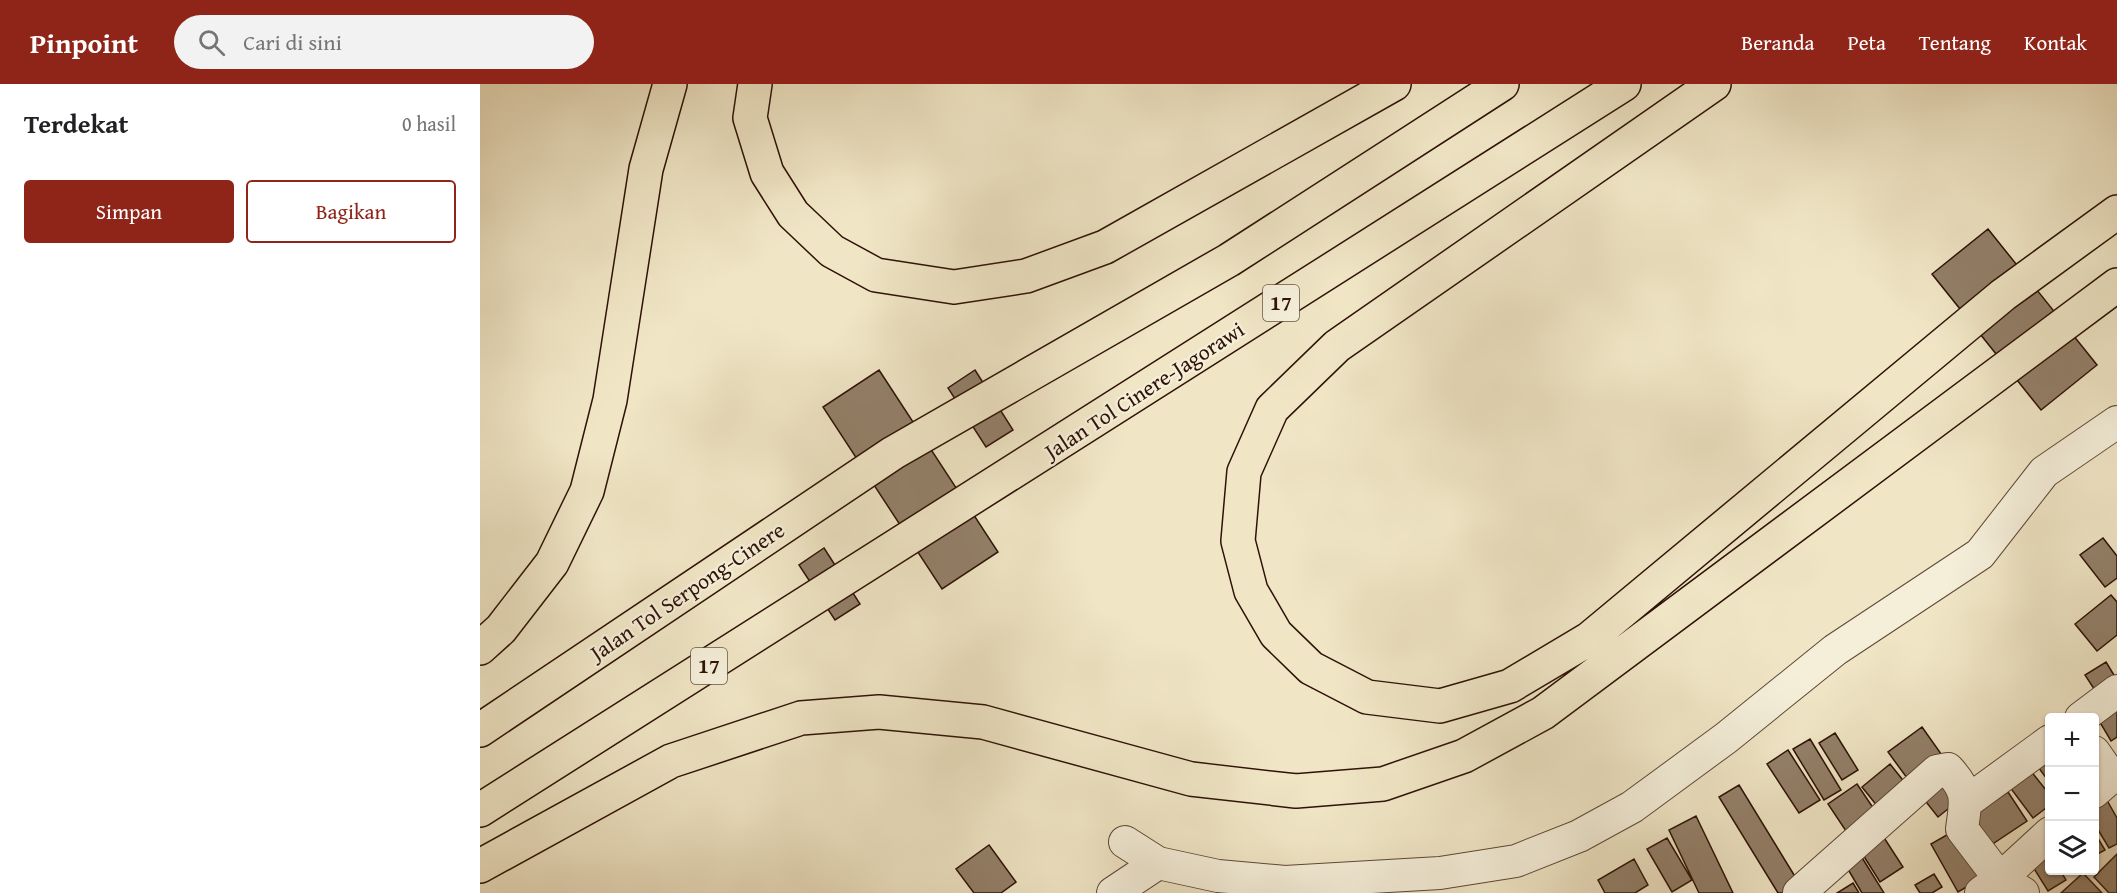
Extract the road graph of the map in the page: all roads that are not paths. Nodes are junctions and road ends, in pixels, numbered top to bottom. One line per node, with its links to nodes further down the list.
1 (670, 84): 10 (highway)
2 (755, 84): 3 (highway)
3 (1394, 84)
4 (1502, 84): 13 (highway, Jalan Tol Serpong-Cinere)
5 (1624, 84): 18 (highway, Jalan Tol Cinere-Jagorawi / 17)
6 (1714, 84): 7 (highway)
7 (2117, 212)
8 (2117, 285): 22 (highway)
9 (2117, 422): 23 (street)
10 (480, 648)
11 (2117, 691): 12 (street)
12 (2087, 713)
13 (480, 730)
14 (2045, 744): 17 (street)
15 (2099, 759): 16 (street)
16 (2099, 788)
17 (1965, 803): 24 (street); 26 (street)
18 (480, 810)
19 (2045, 838): 24 (street)
20 (1125, 842): 21 (street)
21 (1158, 863): 23 (street); 25 (street)
22 (480, 866)
23 (1389, 884)
24 (2001, 888)
25 (1113, 893)
26 (1799, 893)

